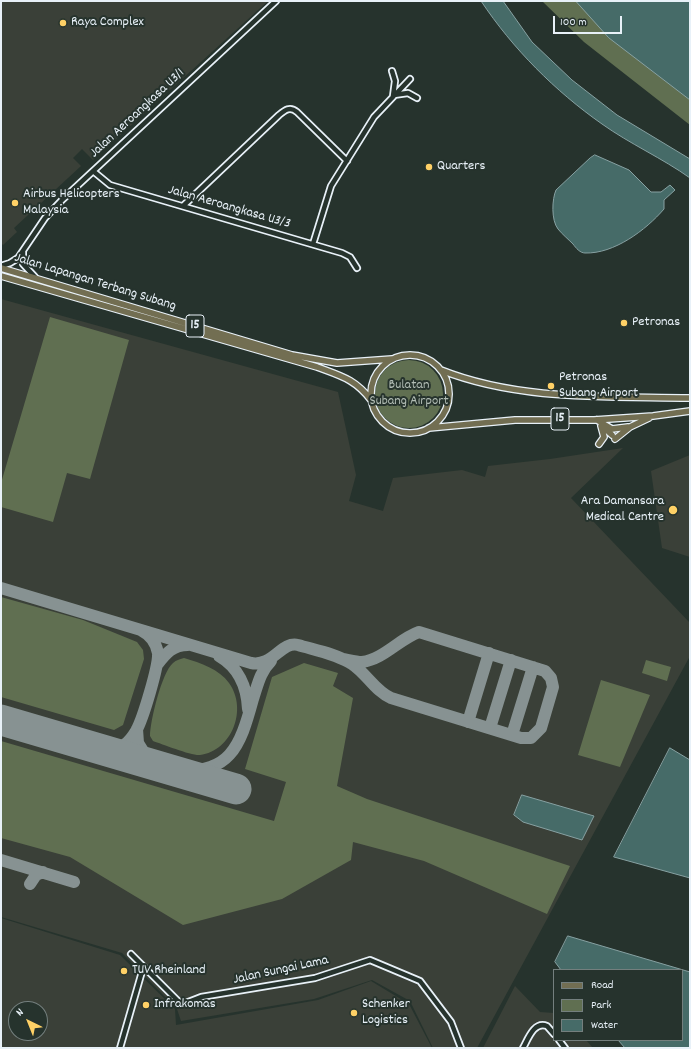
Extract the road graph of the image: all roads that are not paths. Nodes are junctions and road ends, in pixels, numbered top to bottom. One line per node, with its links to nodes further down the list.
1 (276, 1): 7 (street, Jalan Aeroangkasa U3/1)
2 (392, 71): 4 (street)
3 (410, 79): 4 (street)
4 (393, 96): 5 (street); 6 (street)
5 (417, 98)
6 (347, 161): 8 (street); 9 (street)
7 (93, 171): 8 (street, Jalan Aeroangkasa U3/3); 10 (street, Jalan Aeroangkasa U3/1)
8 (183, 206): 9 (street, Jalan Aeroangkasa U3/3)
9 (313, 244): 12 (street, Jalan Aeroangkasa U3/3)
10 (23, 252): 11 (street, Jalan Aeroangkasa U3/1); 14 (street)
11 (1, 267): 14 (main road, Jalan Lapangan Terbang Subang / 15)
12 (357, 268)
13 (1, 276): 18 (main road, Jalan Lapangan Terbang Subang / 15)
14 (35, 278): 15 (main road, Jalan Lapangan Terbang Subang / 15)
15 (392, 359): 16 (main road, 15); 18 (main road, 15)
16 (441, 370): 17 (main road, 15); 23 (main road, 15)
17 (690, 398)
18 (371, 400): 23 (main road, 15)
19 (690, 411): 20 (main road, 15)
20 (653, 416): 21 (main road, 15); 22 (main road)
21 (597, 422): 22 (main road); 22 (main road); 23 (main road, 15); 24 (main road)
22 (630, 427)
23 (429, 428)
24 (599, 444)
25 (131, 954): 29 (street, Jalan Sungai Lama)
26 (141, 975): 28 (street)
27 (553, 1033): 30 (street)
28 (120, 1048)
29 (461, 1048)
30 (523, 1048)

